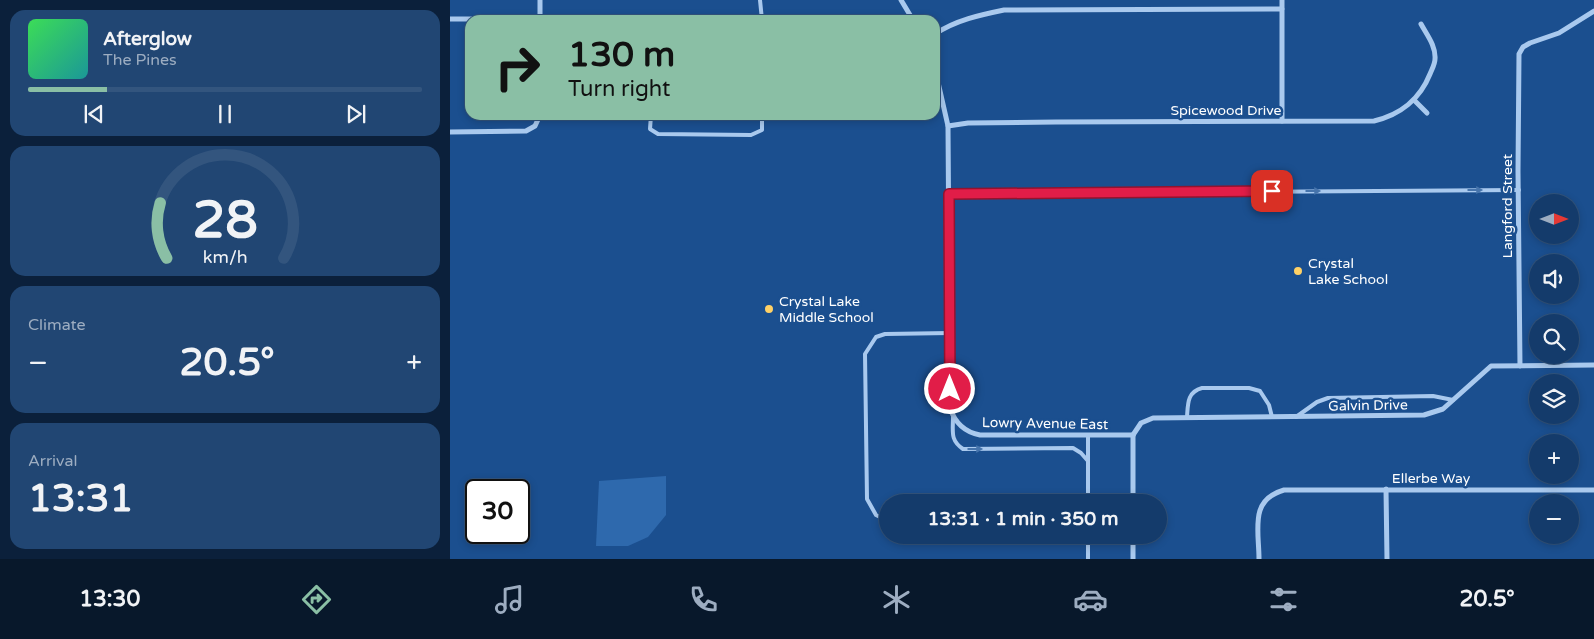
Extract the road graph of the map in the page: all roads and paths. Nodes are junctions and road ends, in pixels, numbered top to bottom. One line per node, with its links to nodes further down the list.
1 (540, 0): 7 (street)
2 (760, 0): 8 (lane)
3 (901, 0): 9 (street)
4 (1282, 0): 5 (street)
5 (1282, 10): 13 (street); 20 (street)
6 (1594, 12): 23 (street, Langford Street)
7 (540, 15)
8 (762, 15)
9 (910, 15)
10 (450, 19): 11 (street)
11 (465, 19)
12 (1421, 24): 15 (street, Spicewood Drive)
13 (940, 31)
14 (940, 91): 21 (street)
15 (1414, 100): 16 (street); 20 (street, Spicewood Drive)
16 (1427, 113)
17 (538, 120): 22 (street)
18 (650, 120): 19 (lane)
19 (762, 120)
20 (1282, 121): 21 (street, Spicewood Drive)
21 (948, 126): 24 (street)
22 (450, 132)
23 (1519, 190): 24 (lane, one-way to 23); 27 (street, Langford Street)
24 (949, 194): 25 (street)
25 (950, 333): 29 (street); 40 (lane)
26 (1594, 365): 27 (street, Galvin Drive)
27 (1520, 366): 28 (street, Galvin Drive)
28 (1453, 400): 31 (street, Galvin Drive); 31 (lane)
29 (953, 417): 33 (street, Lowry Avenue East); 35 (lane, one-way to 35)
30 (1272, 417): 31 (street, Galvin Drive); 32 (street, Galvin Drive); 32 (lane)
31 (1296, 417)
32 (1188, 418): 34 (street, Galvin Drive)
33 (1088, 435): 34 (street, Lowry Avenue East); 35 (lane)
34 (1133, 435): 39 (street)
35 (1088, 461): 38 (lane)
36 (1386, 489): 37 (street, Ellerbe Way); 45 (street, Ellerbe Way); 46 (street)
37 (1594, 490)
38 (1088, 494)
39 (1133, 494)
40 (879, 516)
41 (1088, 544): 43 (lane)
42 (1133, 544): 44 (street)
43 (1088, 559)
44 (1133, 559)
45 (1259, 559)
46 (1387, 559)

